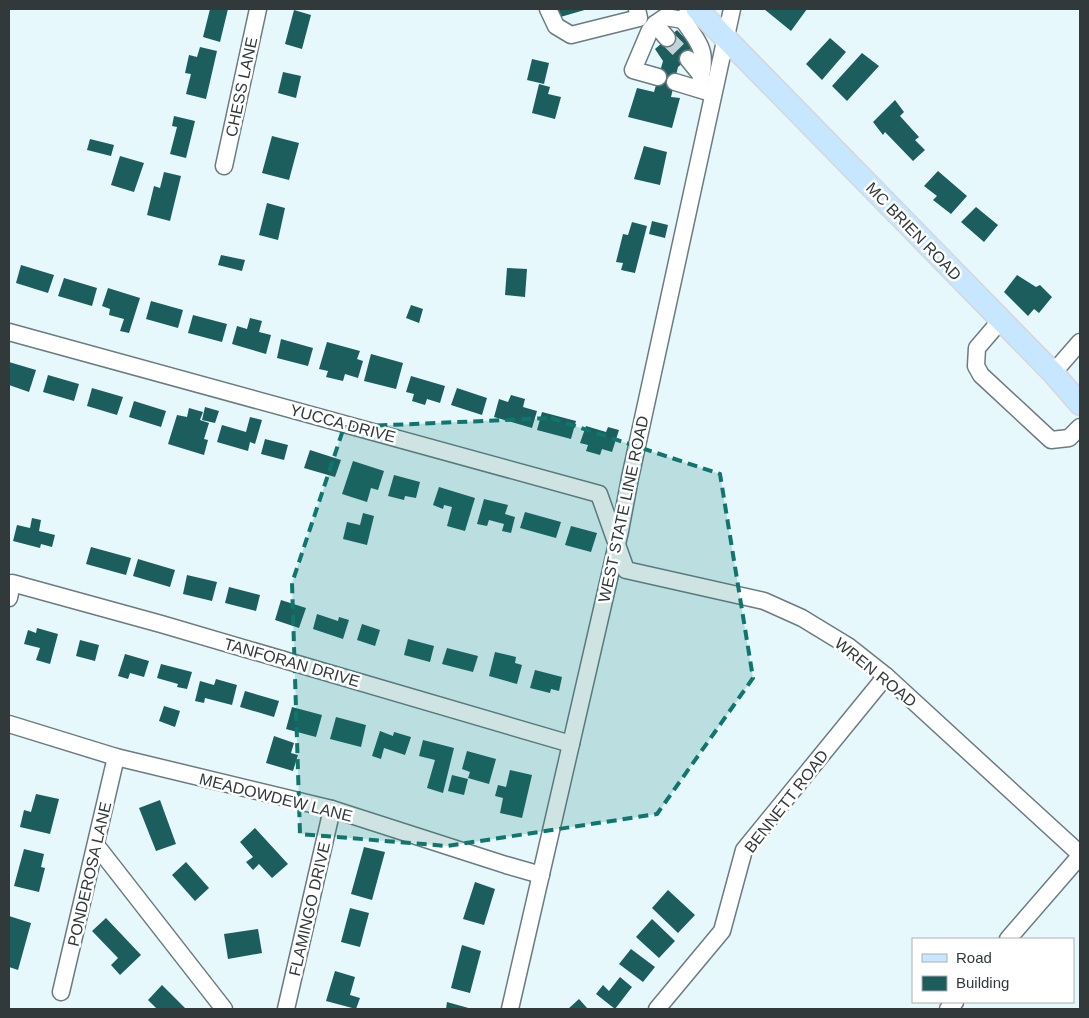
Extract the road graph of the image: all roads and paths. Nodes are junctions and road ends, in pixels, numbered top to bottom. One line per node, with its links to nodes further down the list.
1 (258, 9): 13 (street, CHESS LANE)
2 (548, 9): 5 (street)
3 (732, 9): 8 (street, WEST STATE LINE ROAD)
4 (690, 12): 6 (street); 8 (main road, MC BRIEN ROAD); 12 (street)
5 (638, 13): 6 (street)
6 (653, 27): 7 (street); 10 (street)
7 (667, 38)
8 (726, 38): 12 (street, WEST STATE LINE ROAD); 14 (main road, MC BRIEN ROAD)
9 (688, 59): 12 (street)
10 (658, 77)
11 (675, 82): 12 (street)
12 (704, 86): 20 (street, WEST STATE LINE ROAD)
13 (224, 166)
14 (1001, 320): 17 (main road, MC BRIEN ROAD); 19 (street)
15 (9, 332): 20 (street, YUCCA DRIVE)
16 (1080, 342): 17 (street)
17 (1053, 373): 18 (main road, MC BRIEN ROAD)
18 (1080, 404)
19 (1080, 427)
20 (617, 544): 21 (street, YUCCA DRIVE); 25 (street, WEST STATE LINE ROAD)
21 (626, 570): 23 (street, WREN ROAD)
22 (10, 588): 25 (street, TANFORAN DRIVE)
23 (886, 676): 29 (street, WREN ROAD); 36 (street, BENNETT ROAD)
24 (9, 724): 26 (street, MEADOWDEW LANE)
25 (571, 744): 30 (street, WEST STATE LINE ROAD)
26 (116, 757): 27 (street, MEADOWDEW LANE); 28 (street, PONDEROSA LANE)
27 (332, 809): 30 (street, MEADOWDEW LANE); 34 (street, FLAMINGO DRIVE)
28 (96, 845): 32 (street, PONDEROSA LANE); 33 (street)
29 (1080, 855): 31 (street)
30 (541, 875): 35 (street, WEST STATE LINE ROAD)
31 (1009, 938)
32 (61, 992)
33 (224, 1009)
34 (286, 1009)
35 (510, 1009)
36 (657, 1009)

